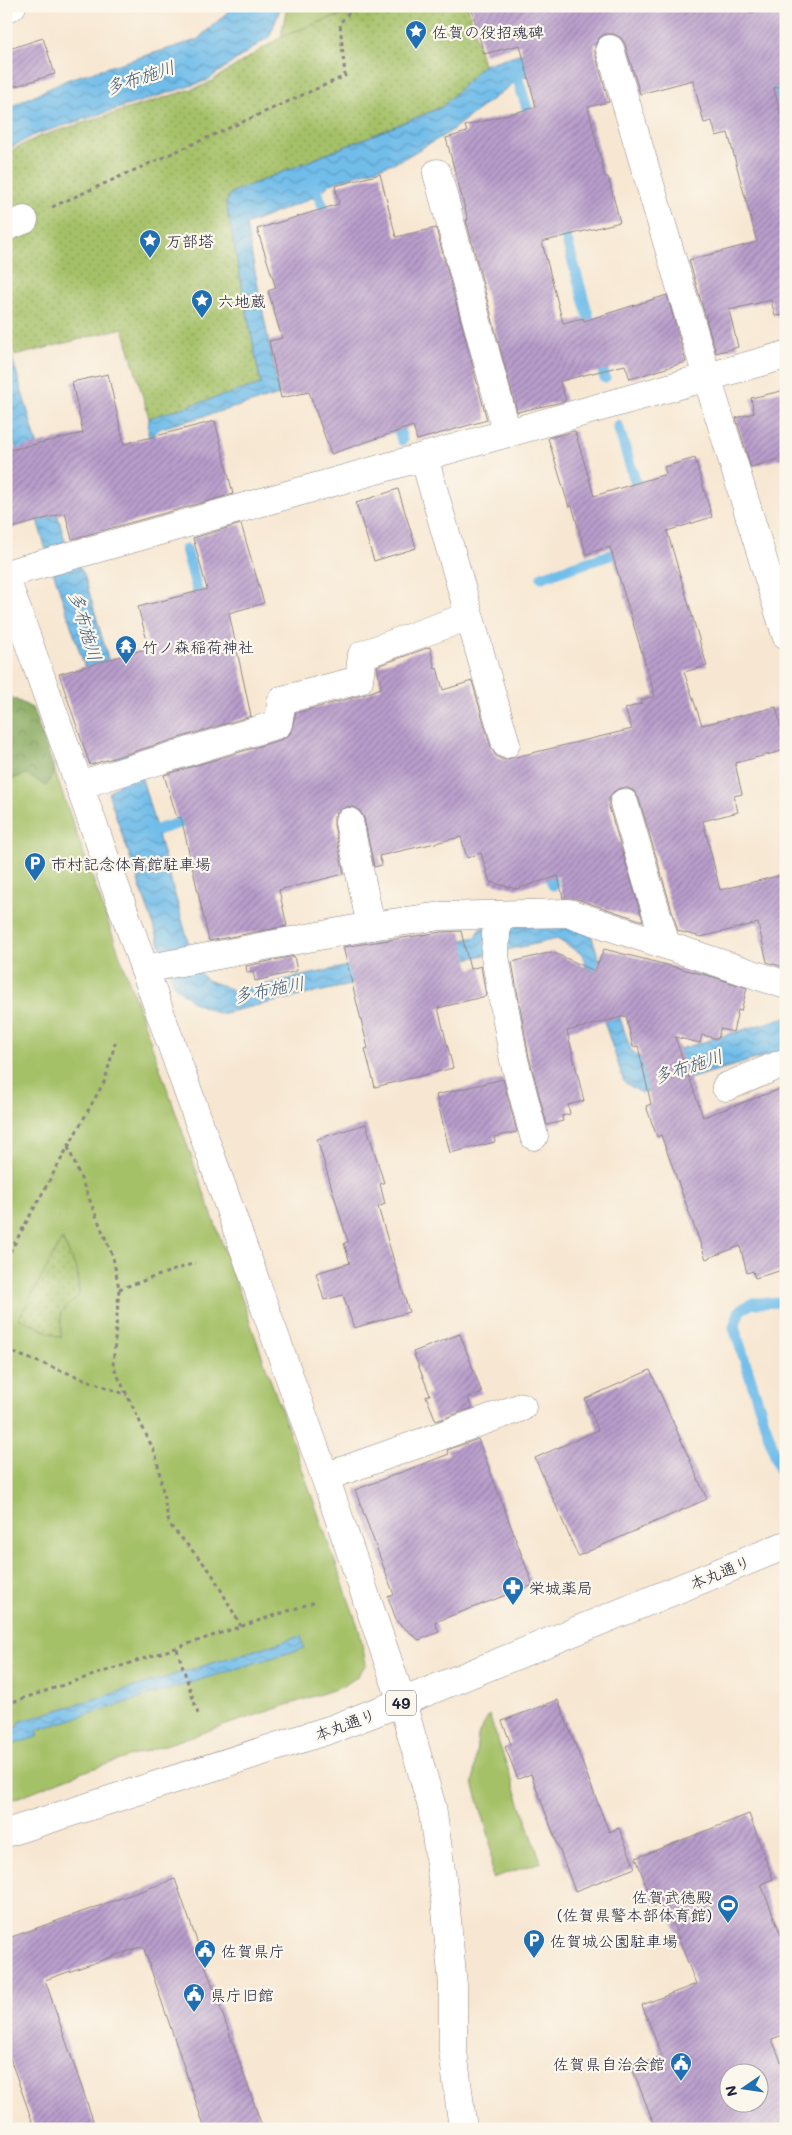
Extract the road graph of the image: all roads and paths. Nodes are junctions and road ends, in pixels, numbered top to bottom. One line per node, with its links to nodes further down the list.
1 (12, 6): 3 (street)
2 (359, 6): 6 (path)
3 (6, 8)
4 (610, 49): 8 (street)
5 (437, 173): 9 (street)
6 (15, 223)
7 (786, 355): 8 (street)
8 (707, 377): 9 (street); 14 (street)
9 (507, 433): 10 (street)
10 (424, 457): 11 (street); 13 (street)
11 (6, 574)
12 (6, 579): 16 (street)
13 (470, 616): 15 (street); 16 (street)
14 (786, 635)
15 (506, 744)
16 (79, 785): 22 (street)
17 (624, 803): 21 (street)
18 (349, 822): 20 (street)
19 (497, 915): 20 (street); 21 (street); 27 (street)
20 (371, 926): 22 (street)
21 (666, 945): 23 (street)
22 (153, 967): 35 (street)
23 (786, 985)
24 (116, 1040): 28 (path)
25 (786, 1062): 26 (street)
26 (726, 1087)
27 (534, 1136)
28 (68, 1147): 29 (path); 31 (path)
29 (6, 1258)
30 (195, 1263): 31 (path)
31 (119, 1289): 33 (path)
32 (6, 1350): 33 (path)
33 (127, 1395): 38 (path)
34 (522, 1407): 35 (street)
35 (325, 1477): 40 (street)
36 (786, 1545): 40 (street, 本丸通り / 49)
37 (315, 1602): 38 (path)
38 (242, 1628): 39 (path)
39 (178, 1649): 41 (path); 42 (path)
40 (402, 1702): 43 (street, 本丸通り / 49); 44 (street)
41 (6, 1704)
42 (199, 1717)
43 (6, 1833)
44 (463, 2129)

